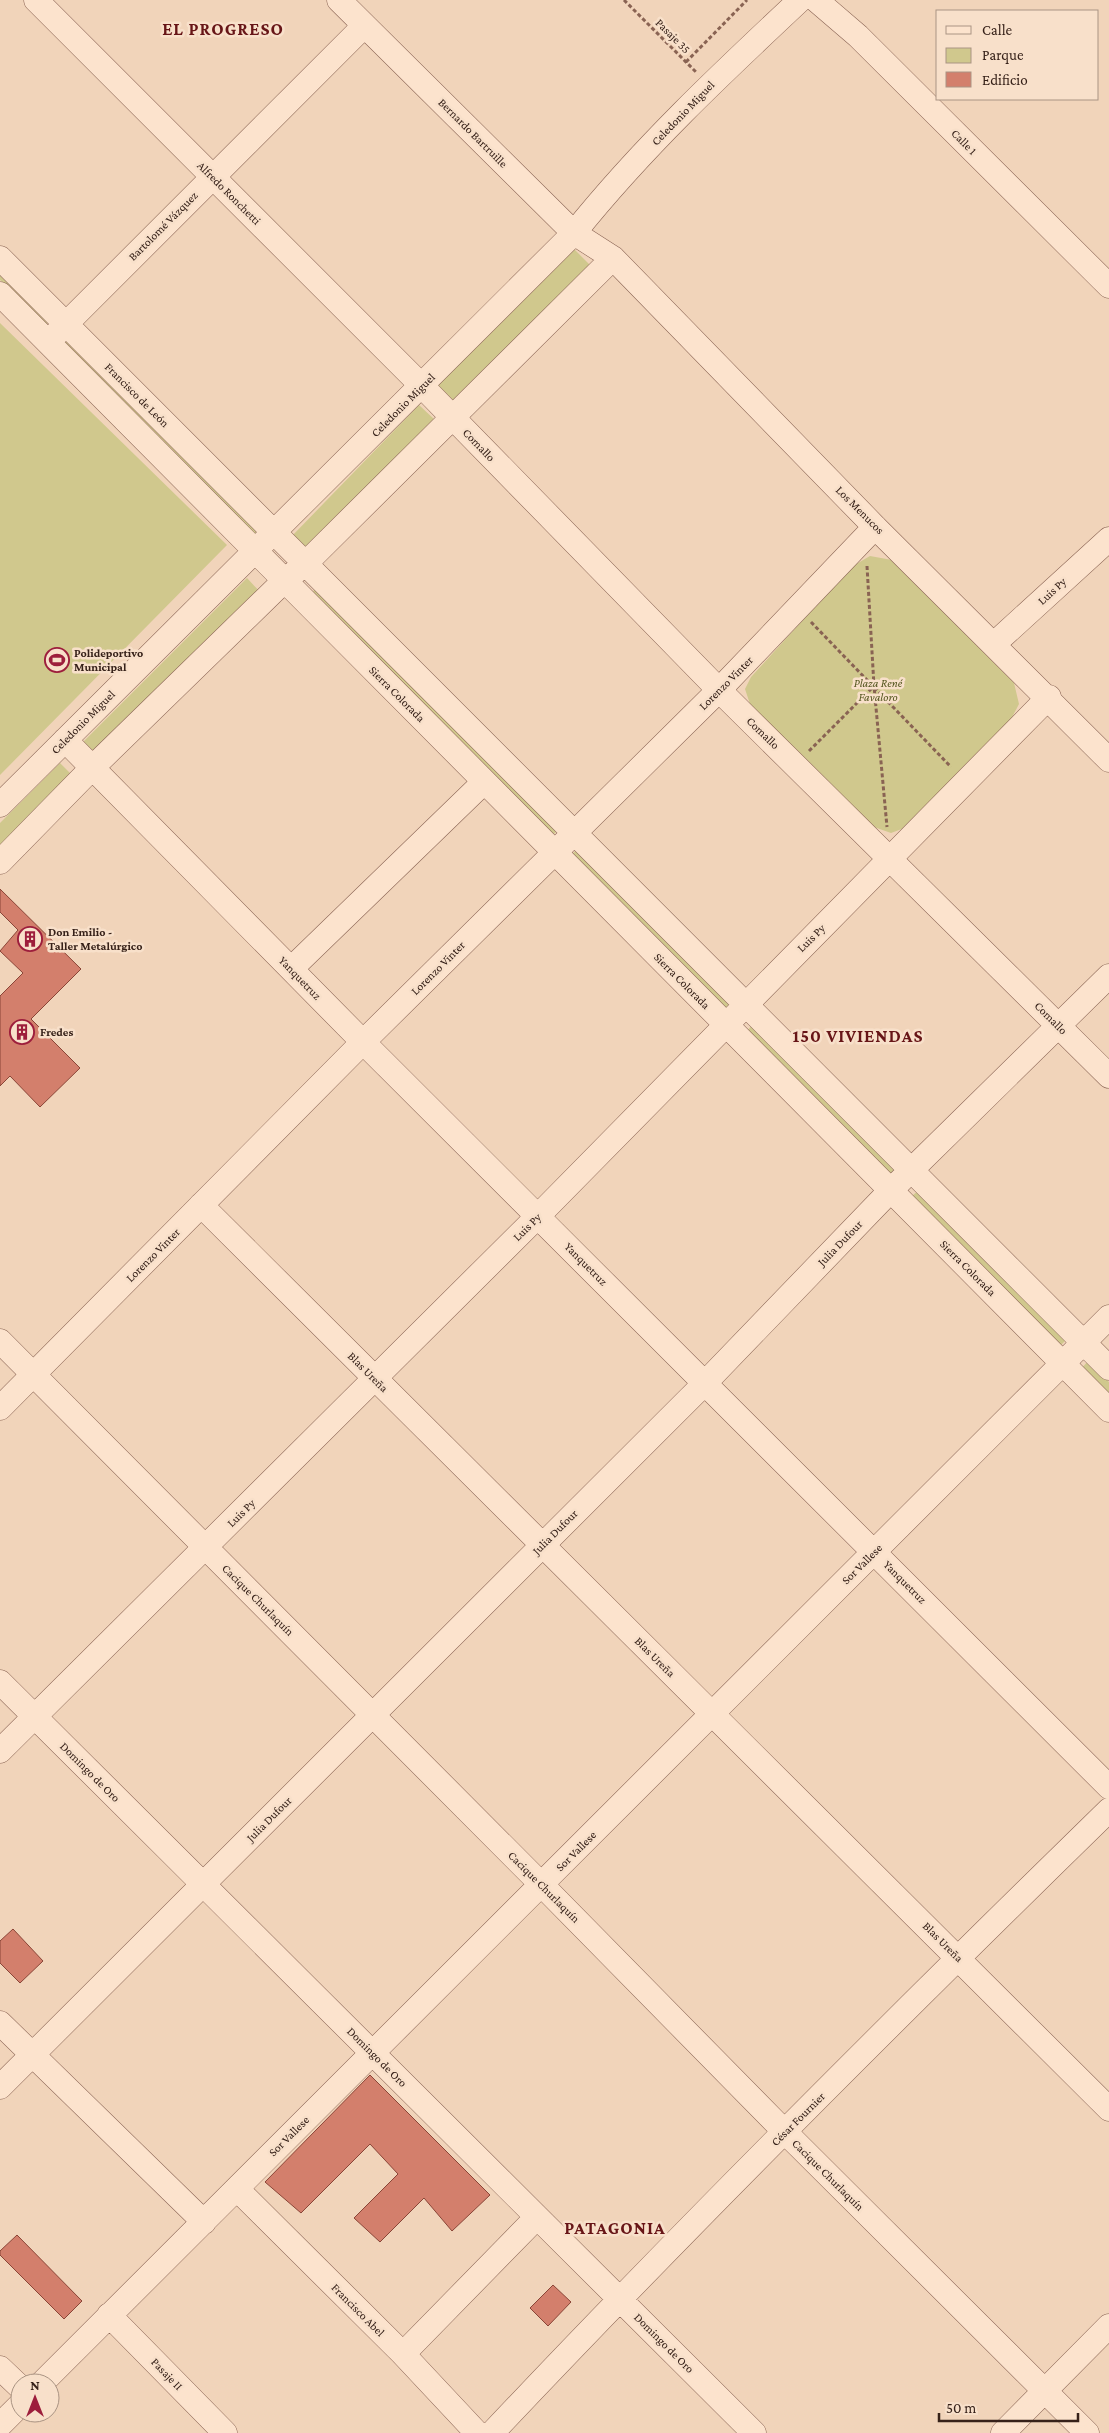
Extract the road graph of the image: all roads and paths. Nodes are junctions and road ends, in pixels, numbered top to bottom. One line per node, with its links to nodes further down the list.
1 (36, 0): 10 (street, Alfredo Ronchetti)
2 (339, 0): 7 (street, Bernardo Bartruille)
3 (624, 0): 8 (path, Pasaje 35)
4 (746, 0): 8 (path)
5 (800, 0): 9 (street, Celedonio Miguel)
6 (816, 0): 14 (street, Calle 1)
7 (364, 26): 10 (street, Bartolomé Vázquez); 11 (street, Bernardo Bartruille)
8 (686, 62): 9 (path, Pasaje 35)
9 (708, 85): 11 (street, Celedonio Miguel)
10 (213, 177): 16 (street, Bartolomé Vázquez); 18 (street, Alfredo Ronchetti)
11 (574, 233): 13 (street, Bernardo Bartruille); 18 (street, Celedonio Miguel)
12 (0, 258): 16 (street, Francisco de León)
13 (613, 258): 19 (street); 20 (street, Los Menucos)
14 (1109, 286)
15 (0, 294): 17 (street, Francisco de León)
16 (66, 324): 17 (street, Bartolomé Vázquez); 21 (street, Francisco de León)
17 (48, 342): 23 (street, Francisco de León)
18 (422, 386): 19 (street, Comallo); 21 (street, Celedonio Miguel)
19 (452, 417): 25 (street); 30 (street, Comallo)
20 (875, 526): 27 (street, Lorenzo Vinter); 28 (street, Los Menucos)
21 (274, 533): 23 (street, Celedonio Miguel); 25 (street)
22 (1109, 538): 28 (street, Luis Py)
23 (256, 551): 26 (street, Sierra Colorada); 32 (street, Celedonio Miguel)
24 (869, 560): 29 (path)
25 (304, 564): 26 (street); 39 (street)
26 (284, 581): 35 (street); 36 (street, Sierra Colorada)
27 (798, 608): 29 (path); 30 (street, Lorenzo Vinter)
28 (994, 644): 31 (street, Los Menucos)
29 (874, 686): 34 (path); 37 (path); 41 (path)
30 (719, 690): 34 (street, Comallo); 39 (street, Lorenzo Vinter)
31 (1049, 697): 33 (street, Los Menucos); 37 (street, Luis Py)
32 (65, 740): 35 (street, Yanquetruz); 38 (street, Celedonio Miguel)
33 (1109, 760)
34 (796, 764): 41 (street, Comallo)
35 (93, 767): 42 (street); 43 (street, Yanquetruz)
36 (484, 782): 40 (street, Sierra Colorada); 43 (street)
37 (965, 782): 41 (street, Luis Py)
38 (0, 805)
39 (575, 834): 40 (street, Lorenzo Vinter); 45 (street)
40 (555, 853): 46 (street, Sierra Colorada); 48 (street, Lorenzo Vinter)
41 (890, 858): 45 (street, Luis Py); 47 (street, Comallo)
42 (0, 862)
43 (291, 969): 48 (street, Yanquetruz)
44 (1109, 976): 47 (street, Julia Dufour)
45 (745, 1004): 46 (street, Luis Py); 50 (street)
46 (725, 1024): 51 (street, Sierra Colorada); 53 (street, Luis Py)
47 (1058, 1026): 49 (street, Comallo); 50 (street, Julia Dufour)
48 (363, 1042): 52 (street, Lorenzo Vinter); 53 (street, Yanquetruz)
49 (1109, 1076)
50 (911, 1170): 51 (street, Julia Dufour); 56 (street)
51 (891, 1190): 57 (street, Sierra Colorada); 61 (street, Julia Dufour)
52 (201, 1206): 59 (street, Lorenzo Vinter); 60 (street, Blas Ureña)
53 (538, 1216): 60 (street, Luis Py); 61 (street, Yanquetruz)
54 (1109, 1317): 56 (street, Sor Vallese)
55 (0, 1341): 59 (street, Cacique Churlaquín)
56 (1084, 1342): 57 (street, Sor Vallese); 58 (street)
57 (1063, 1363): 63 (street, Sierra Colorada); 66 (street, Sor Vallese)
58 (1109, 1368)
59 (35, 1375): 62 (street, Lorenzo Vinter); 65 (street, Cacique Churlaquín)
60 (375, 1378): 64 (street, Blas Ureña); 65 (street, Luis Py)
61 (705, 1383): 64 (street, Julia Dufour); 66 (street, Yanquetruz)
62 (0, 1408)
63 (1109, 1410)
64 (542, 1545): 68 (street, Blas Ureña); 70 (street, Julia Dufour)
65 (206, 1548): 69 (street, Luis Py); 70 (street, Cacique Churlaquín)
66 (875, 1551): 68 (street, Sor Vallese); 72 (street, Yanquetruz)
67 (0, 1682): 69 (street, Domingo de Oro)
68 (712, 1714): 75 (street, Sor Vallese); 76 (street, Blas Ureña)
69 (35, 1716): 71 (street, Luis Py); 74 (street, Domingo de Oro)
70 (373, 1716): 74 (street, Julia Dufour); 75 (street, Cacique Churlaquín)
71 (0, 1751)
72 (1109, 1787)
73 (1109, 1810): 76 (street, César Fournier)
74 (203, 1884): 78 (street, Domingo de Oro); 79 (street, Julia Dufour)
75 (542, 1885): 78 (street, Sor Vallese); 82 (street, Cacique Churlaquín)
76 (958, 1957): 81 (street, Blas Ureña); 82 (street, César Fournier)
77 (0, 2023): 79 (street)
78 (372, 2053): 83 (street, Sor Vallese); 84 (street, Domingo de Oro)
79 (32, 2054): 80 (street, Julia Dufour); 85 (street)
80 (0, 2087)
81 (1109, 2109)
82 (785, 2132): 86 (street, César Fournier); 93 (street, Cacique Churlaquín)
83 (237, 2189): 85 (street, Sor Vallese); 89 (street, Francisco Abel)
84 (537, 2217): 86 (street, Domingo de Oro); 89 (street)
85 (204, 2222): 87 (street, Sor Vallese)
86 (619, 2298): 98 (street, César Fournier); 99 (street, Domingo de Oro)
87 (110, 2316): 91 (street, Sor Vallese); 96 (street, Pasaje II)
88 (1109, 2326): 93 (street)
89 (403, 2354): 97 (street, Francisco Abel)
90 (0, 2368): 92 (street)
91 (52, 2373)
92 (10, 2378)
93 (1045, 2391): 100 (street); 101 (street, Cacique Churlaquín)
94 (10, 2415): 95 (street)
95 (0, 2425)
96 (225, 2433)
97 (477, 2433)
98 (492, 2433)
99 (754, 2433)
100 (1003, 2433)
101 (1087, 2433)

